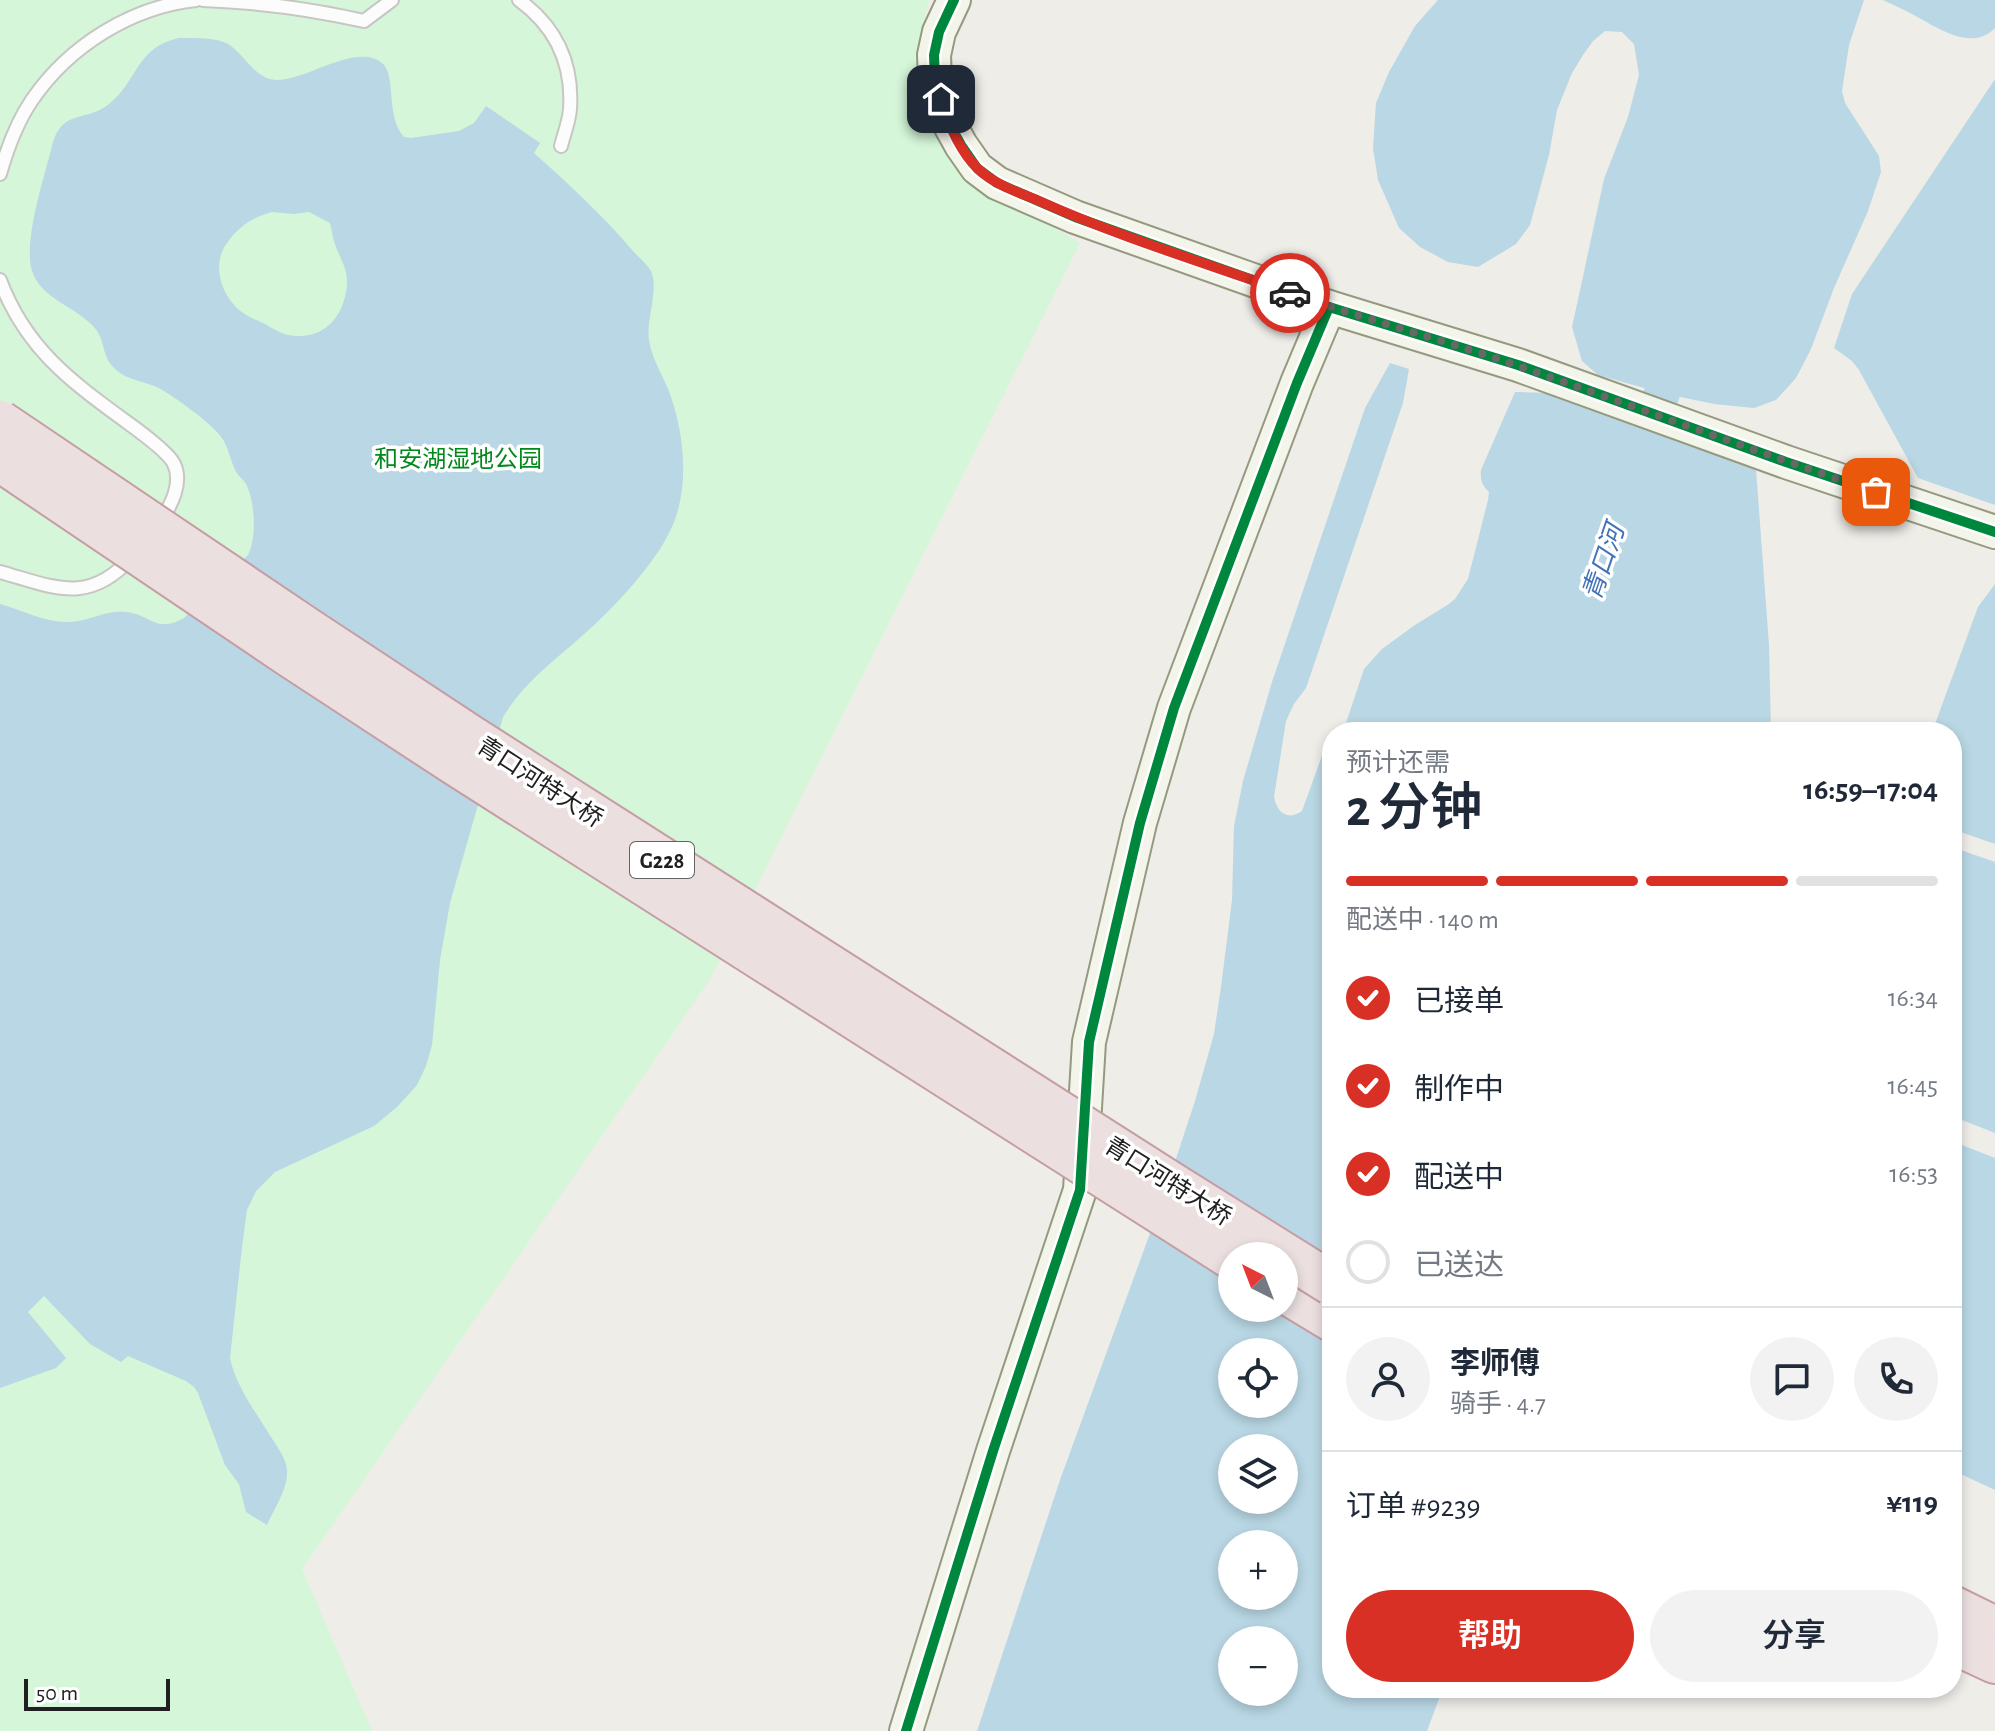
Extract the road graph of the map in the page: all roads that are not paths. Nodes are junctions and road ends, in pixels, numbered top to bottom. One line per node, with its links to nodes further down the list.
1 (196, 0): 7 (lane)
2 (203, 0): 3 (lane)
3 (392, 0)
4 (519, 0): 6 (lane)
5 (954, 0): 9 (street)
6 (561, 146)
7 (0, 174)
8 (0, 280): 13 (lane)
9 (1329, 307): 12 (street); 22 (street)
10 (0, 422): 15 (highway, 青口河特大桥 / G228, bridge)
11 (0, 460): 14 (highway, 青口河特大桥 / G228, bridge)
12 (1995, 532)
13 (0, 572)
14 (1218, 1249)
15 (1322, 1278)
16 (1298, 1299): 17 (highway)
17 (1322, 1314)
18 (1962, 1612): 19 (highway)
19 (1995, 1628)
20 (1962, 1647): 21 (highway)
21 (1995, 1662)
22 (906, 1731)

